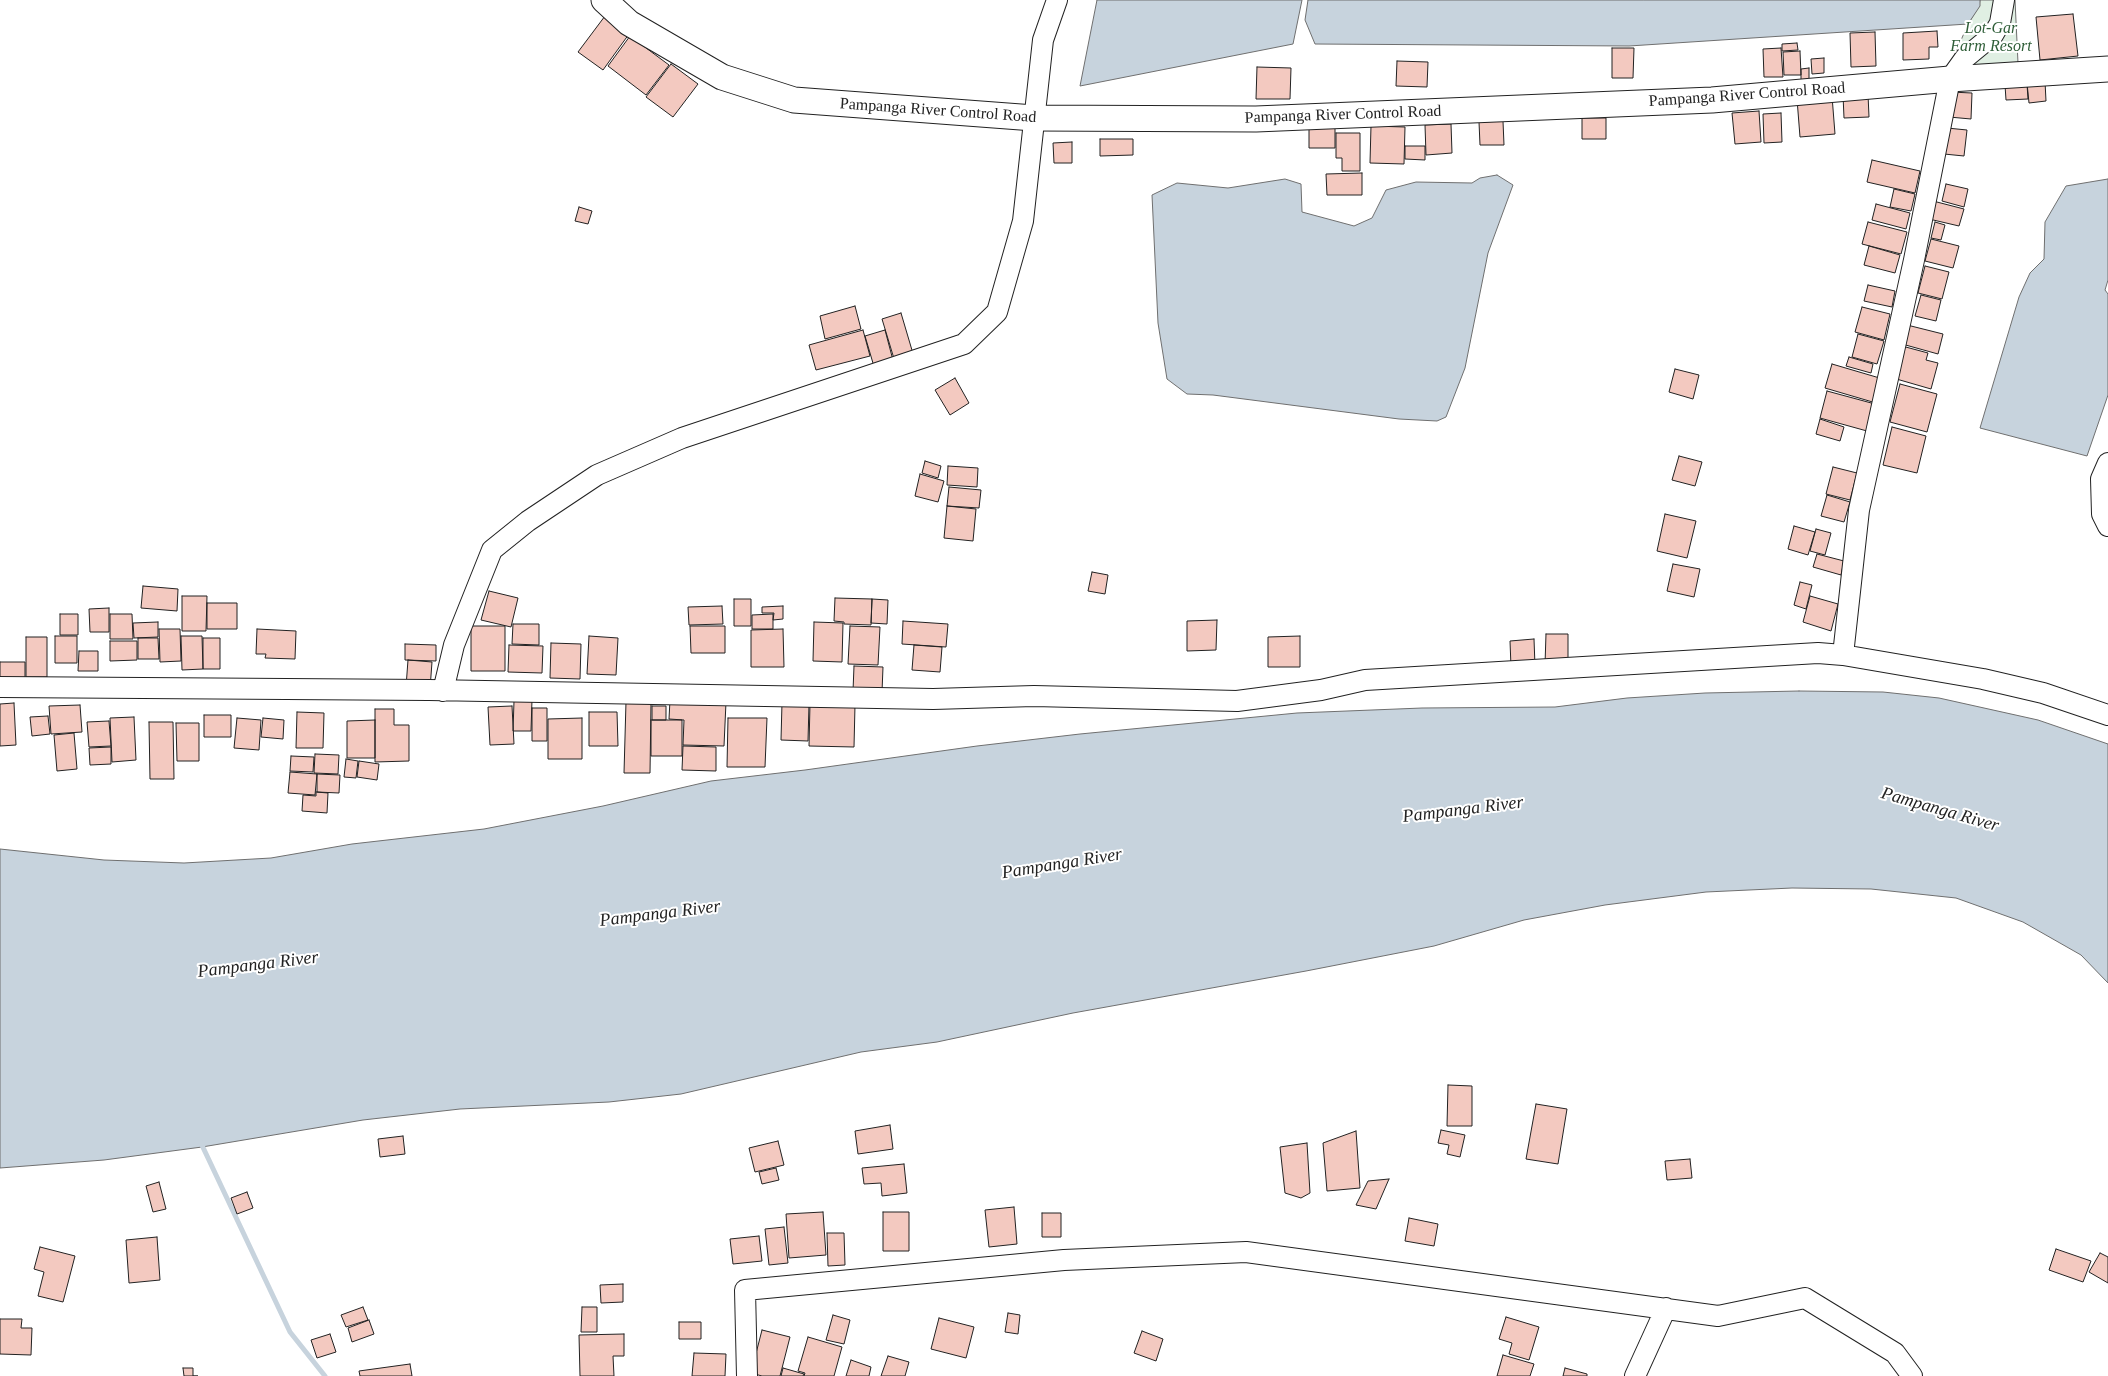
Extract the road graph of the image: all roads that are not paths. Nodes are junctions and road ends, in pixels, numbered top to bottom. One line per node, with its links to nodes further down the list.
1 (604, 0): 6 (main road, Pampanga River Control Road)
2 (1057, 0): 6 (street)
3 (2004, 0): 5 (street)
4 (2108, 69): 5 (main road, Pampanga River Control Road)
5 (1950, 78): 6 (main road, Pampanga River Control Road); 9 (street)
6 (1034, 118): 11 (street)
7 (2108, 463): 8 (street)
8 (2108, 526)
9 (1843, 655): 11 (street); 12 (street)
10 (0, 687): 11 (street)
11 (443, 691)
12 (2108, 714)
13 (1666, 1308): 14 (street); 15 (street); 16 (street)
14 (747, 1376)
15 (1635, 1376)
16 (1912, 1376)

